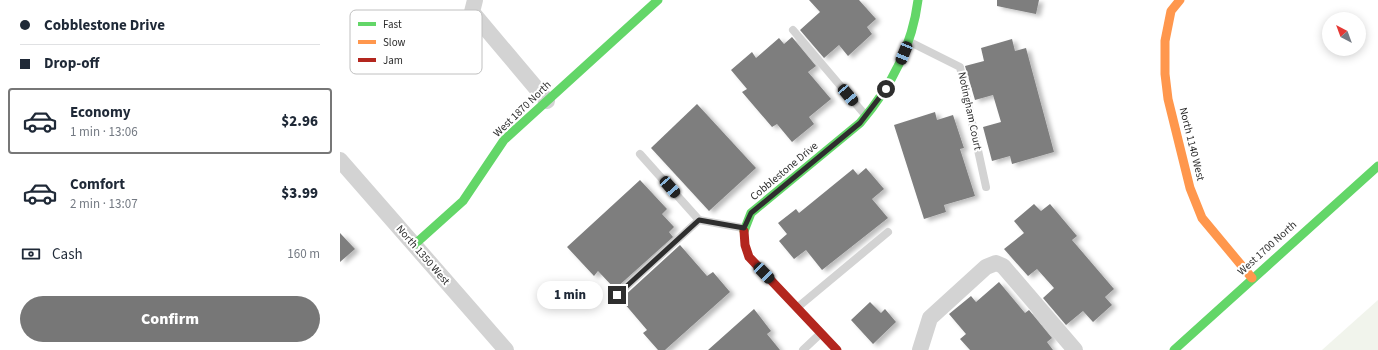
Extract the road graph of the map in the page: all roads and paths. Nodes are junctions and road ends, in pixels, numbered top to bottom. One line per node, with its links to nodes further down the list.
1 (658, 0): 7 (street, West 1870 North)
2 (918, 0): 6 (street, Cobblestone Drive)
3 (1180, 0): 17 (street, North 1140 West)
4 (482, 18): 7 (street)
5 (792, 30): 8 (lane)
6 (909, 42): 8 (street, Cobblestone Drive); 12 (lane, Notingham Court)
7 (547, 101): 16 (street, West 1870 North)
8 (866, 117): 14 (street, Cobblestone Drive)
9 (640, 154): 13 (lane)
10 (340, 160): 16 (street, North 1350 West)
11 (1378, 166): 17 (street, West 1700 North)
12 (986, 187)
13 (699, 220): 14 (lane); 18 (lane)
14 (744, 228): 19 (street)
15 (888, 232): 19 (lane)
16 (414, 246): 21 (street, North 1350 West)
17 (1252, 278): 26 (street, West 1700 North)
18 (617, 295)
19 (797, 308): 20 (street)
20 (821, 334): 22 (lane); 23 (street)
21 (506, 350)
22 (803, 350)
23 (836, 350)
24 (920, 350): 25 (street)
25 (1075, 350)
26 (1174, 350)

